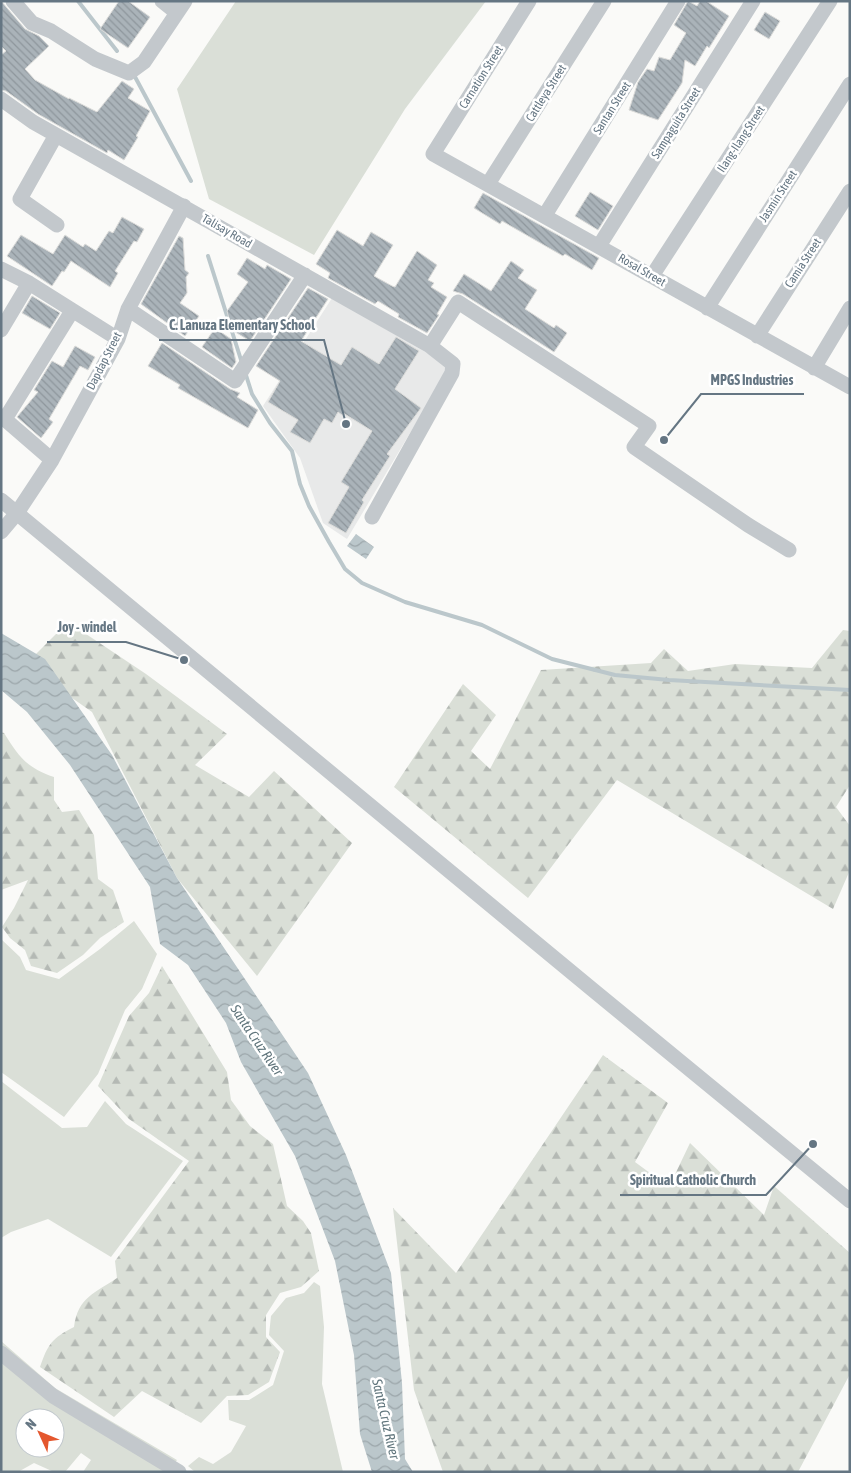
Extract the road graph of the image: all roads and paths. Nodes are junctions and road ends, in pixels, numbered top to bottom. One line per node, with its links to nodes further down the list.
1 (13, 1): 8 (street)
2 (162, 1): 8 (street)
3 (529, 1): 12 (street, Carnation Street)
4 (604, 1): 13 (street, Cattleya Street)
5 (678, 1): 16 (street, Santan Street)
6 (753, 1): 18 (street, Sampaguita Street)
7 (830, 1): 21 (street, Ilang-Ilang Street)
8 (181, 7)
9 (850, 84): 23 (street, Jasmin Street)
10 (1, 99): 11 (street, Talisay Road)
11 (56, 135): 15 (street, Talisay Road); 17 (street)
12 (433, 154): 13 (street, Rosal Street)
13 (488, 184): 16 (street, Rosal Street)
14 (850, 191): 28 (street, Camia Street)
15 (184, 206): 20 (street, Talisay Road); 25 (street, Dapdap Street)
16 (545, 215): 18 (street, Rosal Street)
17 (57, 225)
18 (599, 246): 21 (street, Rosal Street)
19 (1, 269): 22 (street)
20 (305, 275): 25 (street); 30 (street, Talisay Road)
21 (652, 276): 23 (street, Rosal Street)
22 (29, 283): 26 (street); 27 (street)
23 (707, 308): 28 (street, Rosal Street)
24 (850, 308): 31 (street)
25 (128, 309): 29 (street, Dapdap Street)
26 (72, 311): 29 (street); 33 (street)
27 (1, 330)
28 (757, 336): 31 (street, Rosal Street)
29 (118, 339): 34 (street, Dapdap Street)
30 (430, 346): 37 (street, Talisay Road); 39 (street)
31 (814, 368): 32 (street, Rosal Street)
32 (850, 387)
33 (3, 418): 34 (street)
34 (52, 460): 36 (street, Dapdap Street)
35 (1, 500): 36 (street)
36 (17, 513): 38 (street, Dapdap Street); 40 (street)
37 (372, 517)
38 (1, 532)
39 (788, 550)
40 (850, 1201)
41 (1, 1353): 42 (street)
42 (179, 1472)

